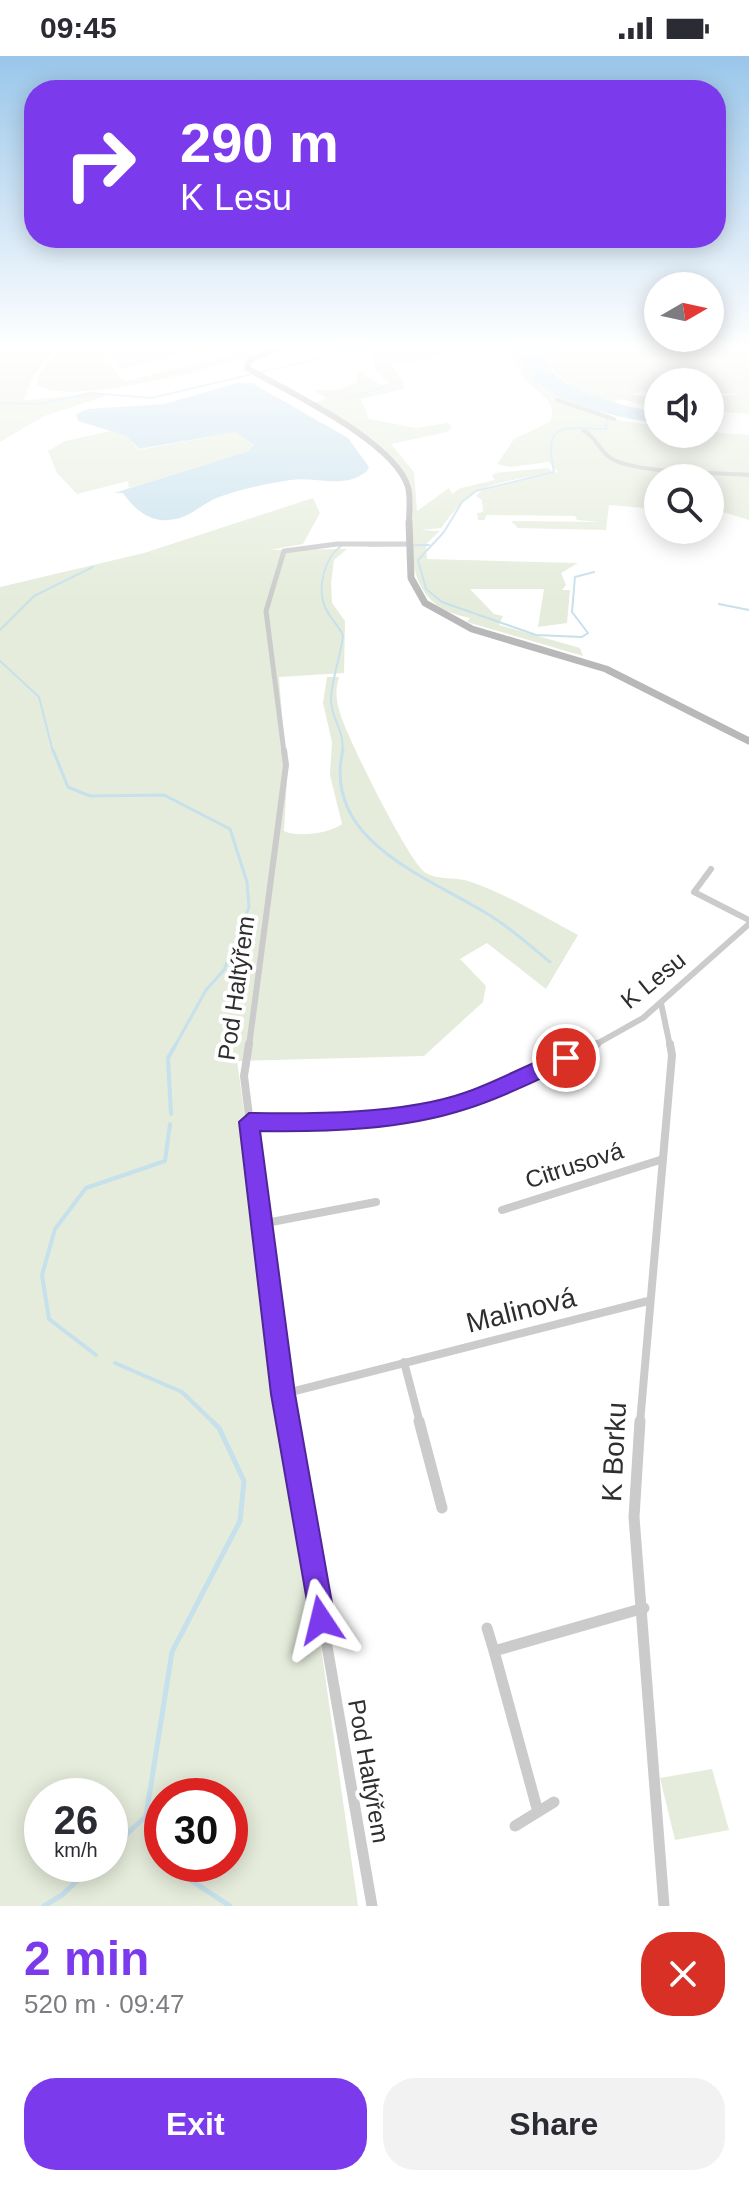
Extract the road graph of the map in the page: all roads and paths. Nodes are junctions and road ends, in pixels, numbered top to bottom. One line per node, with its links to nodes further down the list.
1 (357, 431): 4 (street)
2 (584, 431): 3 (street)
3 (749, 475)
4 (409, 544): 5 (street); 9 (street, Pod Haltýřem)
5 (745, 739)
6 (711, 869): 7 (street, K Lesu)
7 (749, 922): 8 (street, K Lesu)
8 (661, 1003): 9 (street, K Lesu); 10 (street, K Borku)
9 (249, 1122): 13 (street, Pod Haltýřem)
10 (660, 1160): 12 (street, Citrusová); 14 (street, K Borku)
11 (376, 1202): 13 (street)
12 (502, 1210)
13 (261, 1224): 16 (street, Pod Haltýřem)
14 (648, 1301): 15 (street, Malinová); 18 (street, K Borku)
15 (404, 1362): 16 (street, Malinová); 17 (street)
16 (283, 1394): 24 (street, Pod Haltýřem)
17 (442, 1508)
18 (644, 1608): 20 (street); 25 (street, K Borku)
19 (487, 1628): 20 (street)
20 (494, 1651): 22 (street)
21 (554, 1802): 22 (street)
22 (538, 1812): 23 (street)
23 (515, 1826)
24 (372, 1906)
25 (664, 1906)

